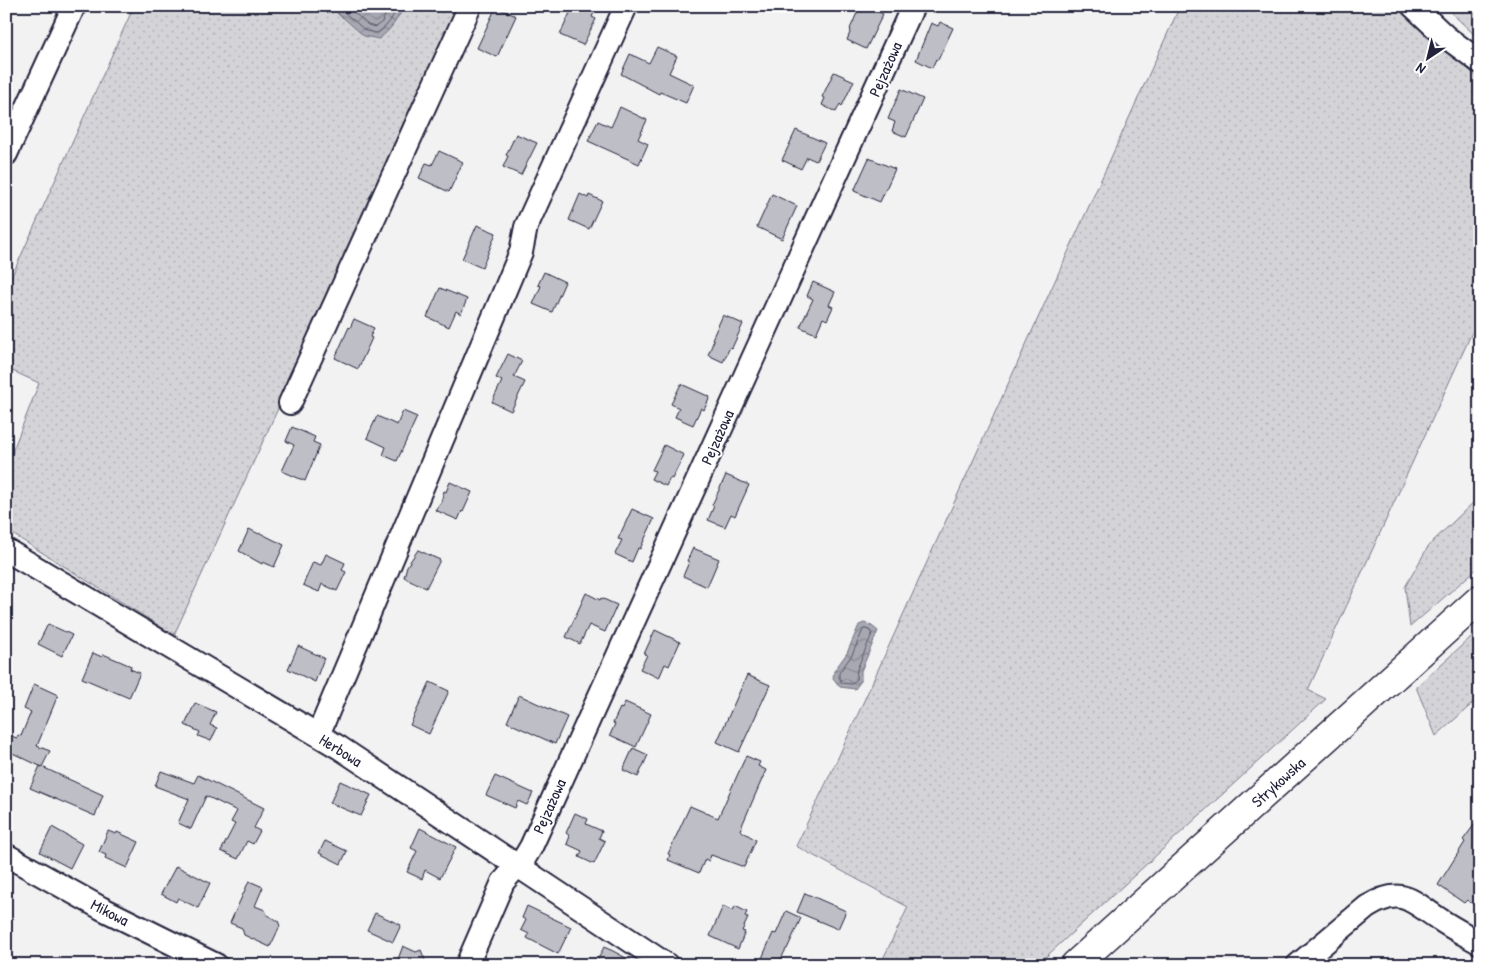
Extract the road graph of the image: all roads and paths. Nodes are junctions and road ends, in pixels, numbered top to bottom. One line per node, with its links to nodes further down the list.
1 (74, 6): 7 (street)
2 (470, 6): 8 (street)
3 (626, 6): 11 (street)
4 (913, 6): 13 (street, Pejzażowa)
5 (1413, 6): 6 (street)
6 (1480, 62)
7 (6, 154)
8 (290, 402)
9 (6, 550): 11 (street, Herbowa)
10 (1480, 599): 18 (main road, Strykowska)
11 (318, 735): 13 (street, Herbowa)
12 (6, 855): 15 (street, Mikowa)
13 (517, 866): 16 (street, Pejzażowa); 17 (street, Herbowa)
14 (1480, 943): 19 (street)
15 (216, 965)
16 (467, 965)
17 (667, 965)
18 (1076, 965)
19 (1298, 965)

